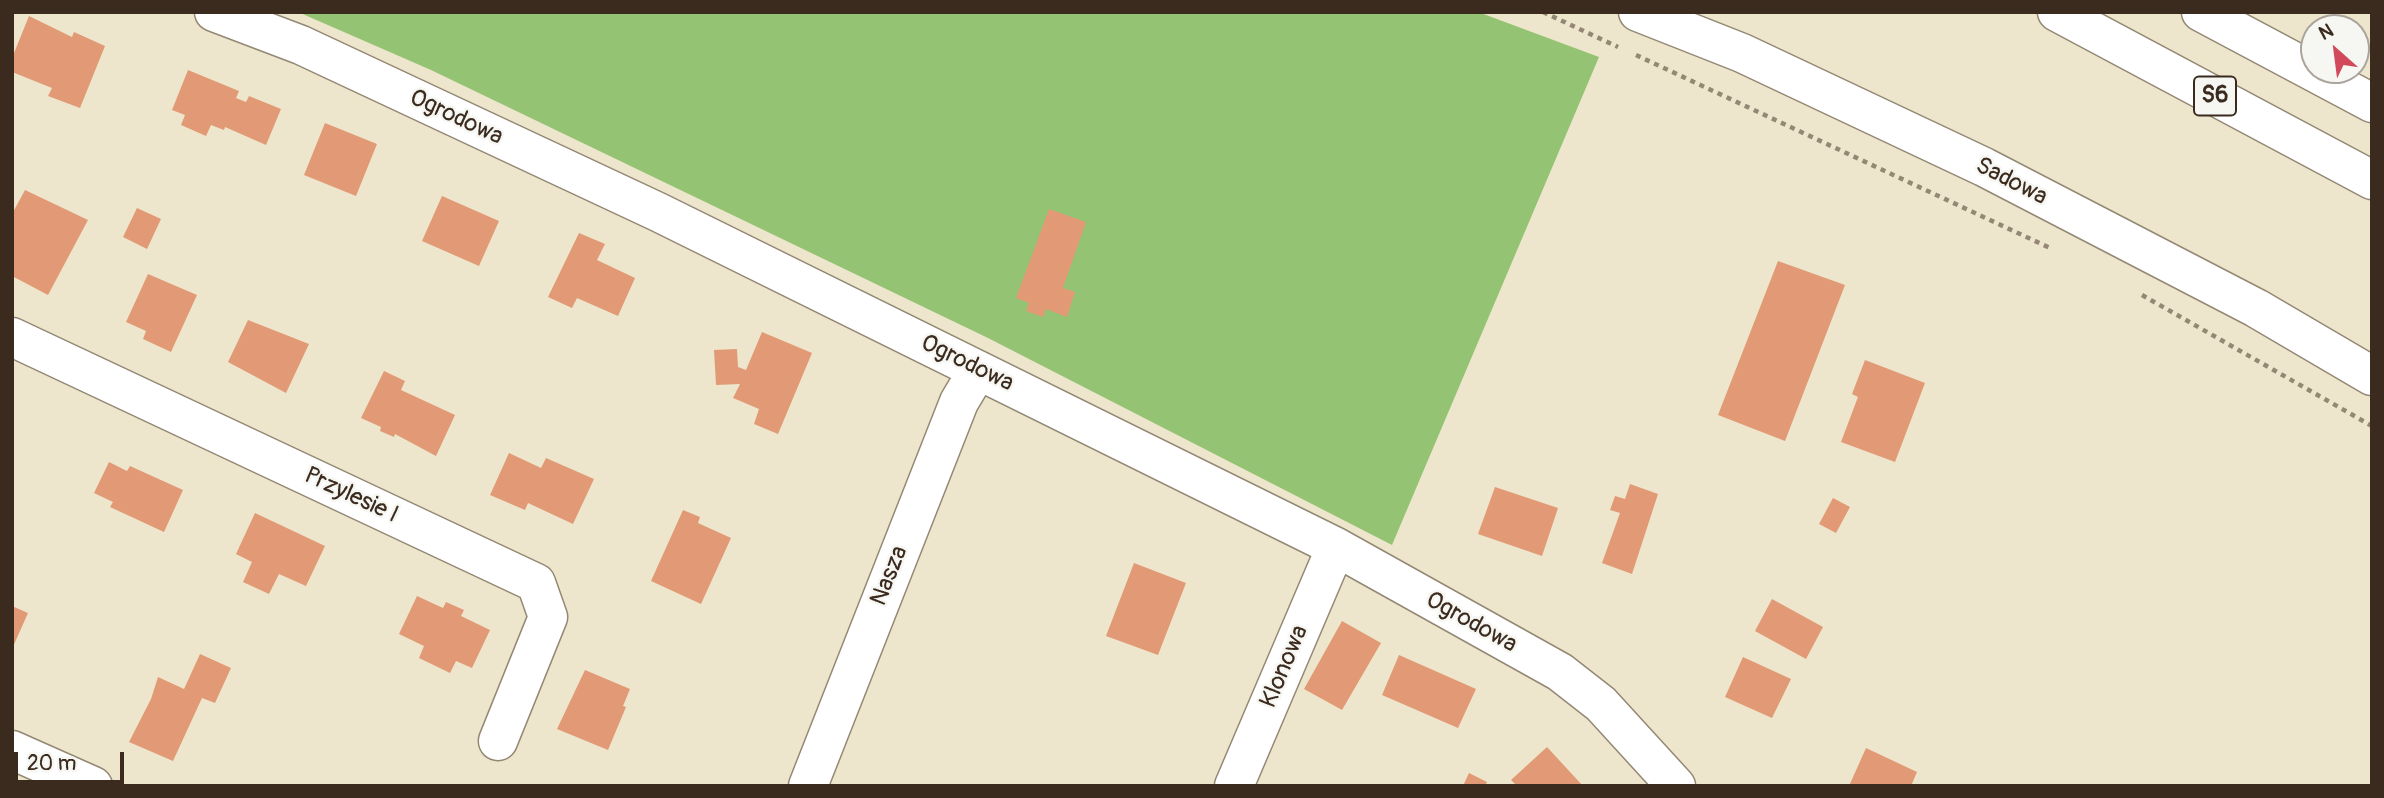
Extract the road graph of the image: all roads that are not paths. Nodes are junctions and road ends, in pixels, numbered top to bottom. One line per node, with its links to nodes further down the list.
1 (214, 12): 8 (main road, Ogrodowa)
2 (1638, 12): 9 (main road, Sadowa)
3 (2057, 12): 6 (main road, S6)
4 (2201, 12): 5 (main road)
5 (2372, 103)
6 (2372, 180)
7 (12, 337): 11 (main road, Przylesie I)
8 (978, 370): 10 (main road, Ogrodowa); 14 (main road, Nasza)
9 (2372, 376)
10 (1336, 547): 15 (main road, Klonowa); 16 (main road, Ogrodowa)
11 (498, 741)
12 (12, 750): 13 (main road)
13 (93, 786)
14 (808, 786)
15 (1234, 786)
16 (1676, 786)

